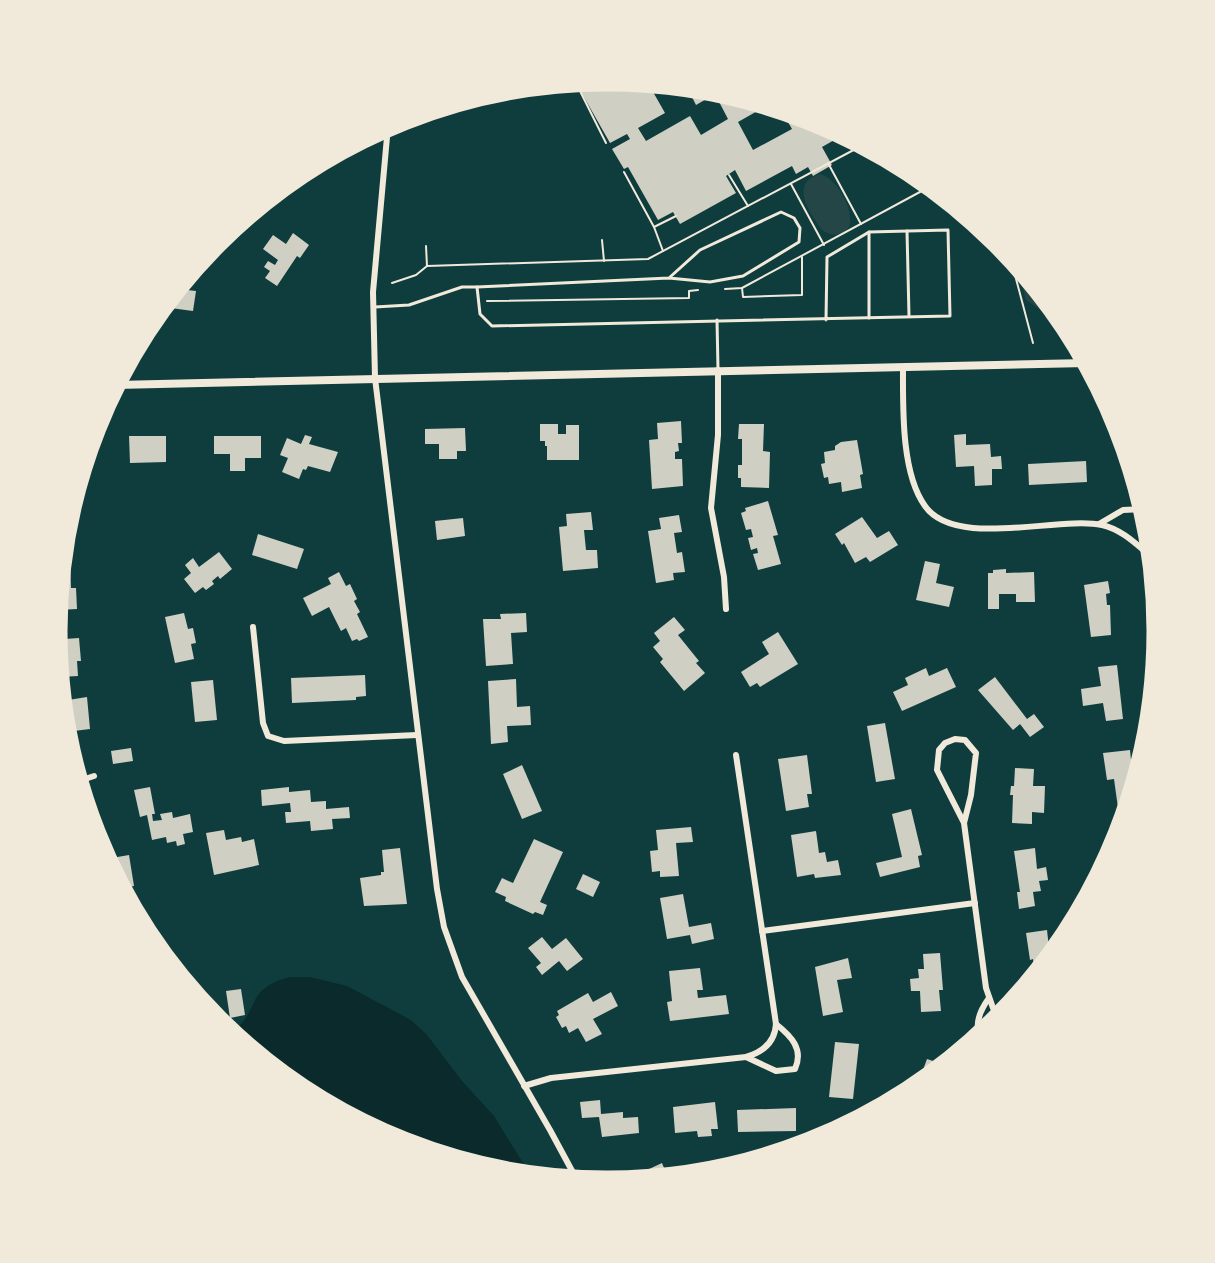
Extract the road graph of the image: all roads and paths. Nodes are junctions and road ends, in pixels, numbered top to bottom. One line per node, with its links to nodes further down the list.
1 (580, 91): 3 (path)
2 (387, 137): 31 (street)
3 (606, 143)
4 (854, 150): 5 (path)
5 (828, 163): 8 (path); 12 (path)
6 (624, 172): 13 (path)
7 (729, 175): 10 (path)
8 (791, 183): 10 (path); 17 (path)
9 (922, 191): 12 (path)
10 (748, 206): 19 (path)
11 (676, 216): 13 (path)
12 (861, 224): 17 (path)
13 (654, 227): 19 (path)
14 (907, 231): 15 (lane); 32 (lane); 32 (lane)
15 (869, 232): 33 (lane); 35 (lane)
16 (602, 240): 21 (path)
17 (824, 245): 20 (path)
18 (426, 246): 22 (path)
19 (663, 251): 21 (path)
20 (802, 257): 27 (path); 27 (path)
21 (604, 261): 22 (path)
22 (427, 266): 25 (path)
23 (1015, 274): 36 (path)
24 (669, 278): 24 (lane); 26 (lane)
25 (392, 283)
26 (477, 287): 30 (lane); 31 (lane)
27 (742, 288): 28 (path)
28 (721, 289)
29 (699, 290): 30 (path)
30 (478, 301): 34 (lane)
31 (373, 307): 40 (street)
32 (909, 317): 33 (lane)
33 (869, 318): 35 (lane)
34 (717, 320): 35 (lane); 39 (lane)
35 (826, 320)
36 (1033, 343)
37 (1077, 363): 38 (street)
38 (903, 367): 39 (street); 43 (street)
39 (718, 370): 40 (street); 45 (street)
40 (375, 378): 41 (street); 47 (street)
41 (126, 385)
42 (1135, 509): 43 (street)
43 (1099, 524): 44 (street)
44 (1142, 549)
45 (726, 609)
46 (253, 627): 47 (street)
47 (417, 735): 59 (street)
48 (736, 756): 53 (street)
49 (94, 776): 50 (street)
50 (86, 779)
51 (964, 823): 51 (street); 52 (street)
52 (975, 903): 53 (street); 54 (street)
53 (762, 931): 56 (street)
54 (989, 998): 55 (street); 57 (street)
55 (995, 1009)
56 (776, 1024): 58 (street); 58 (street)
57 (979, 1025)
58 (746, 1057): 59 (street)
59 (524, 1086): 60 (street)
60 (572, 1172)

